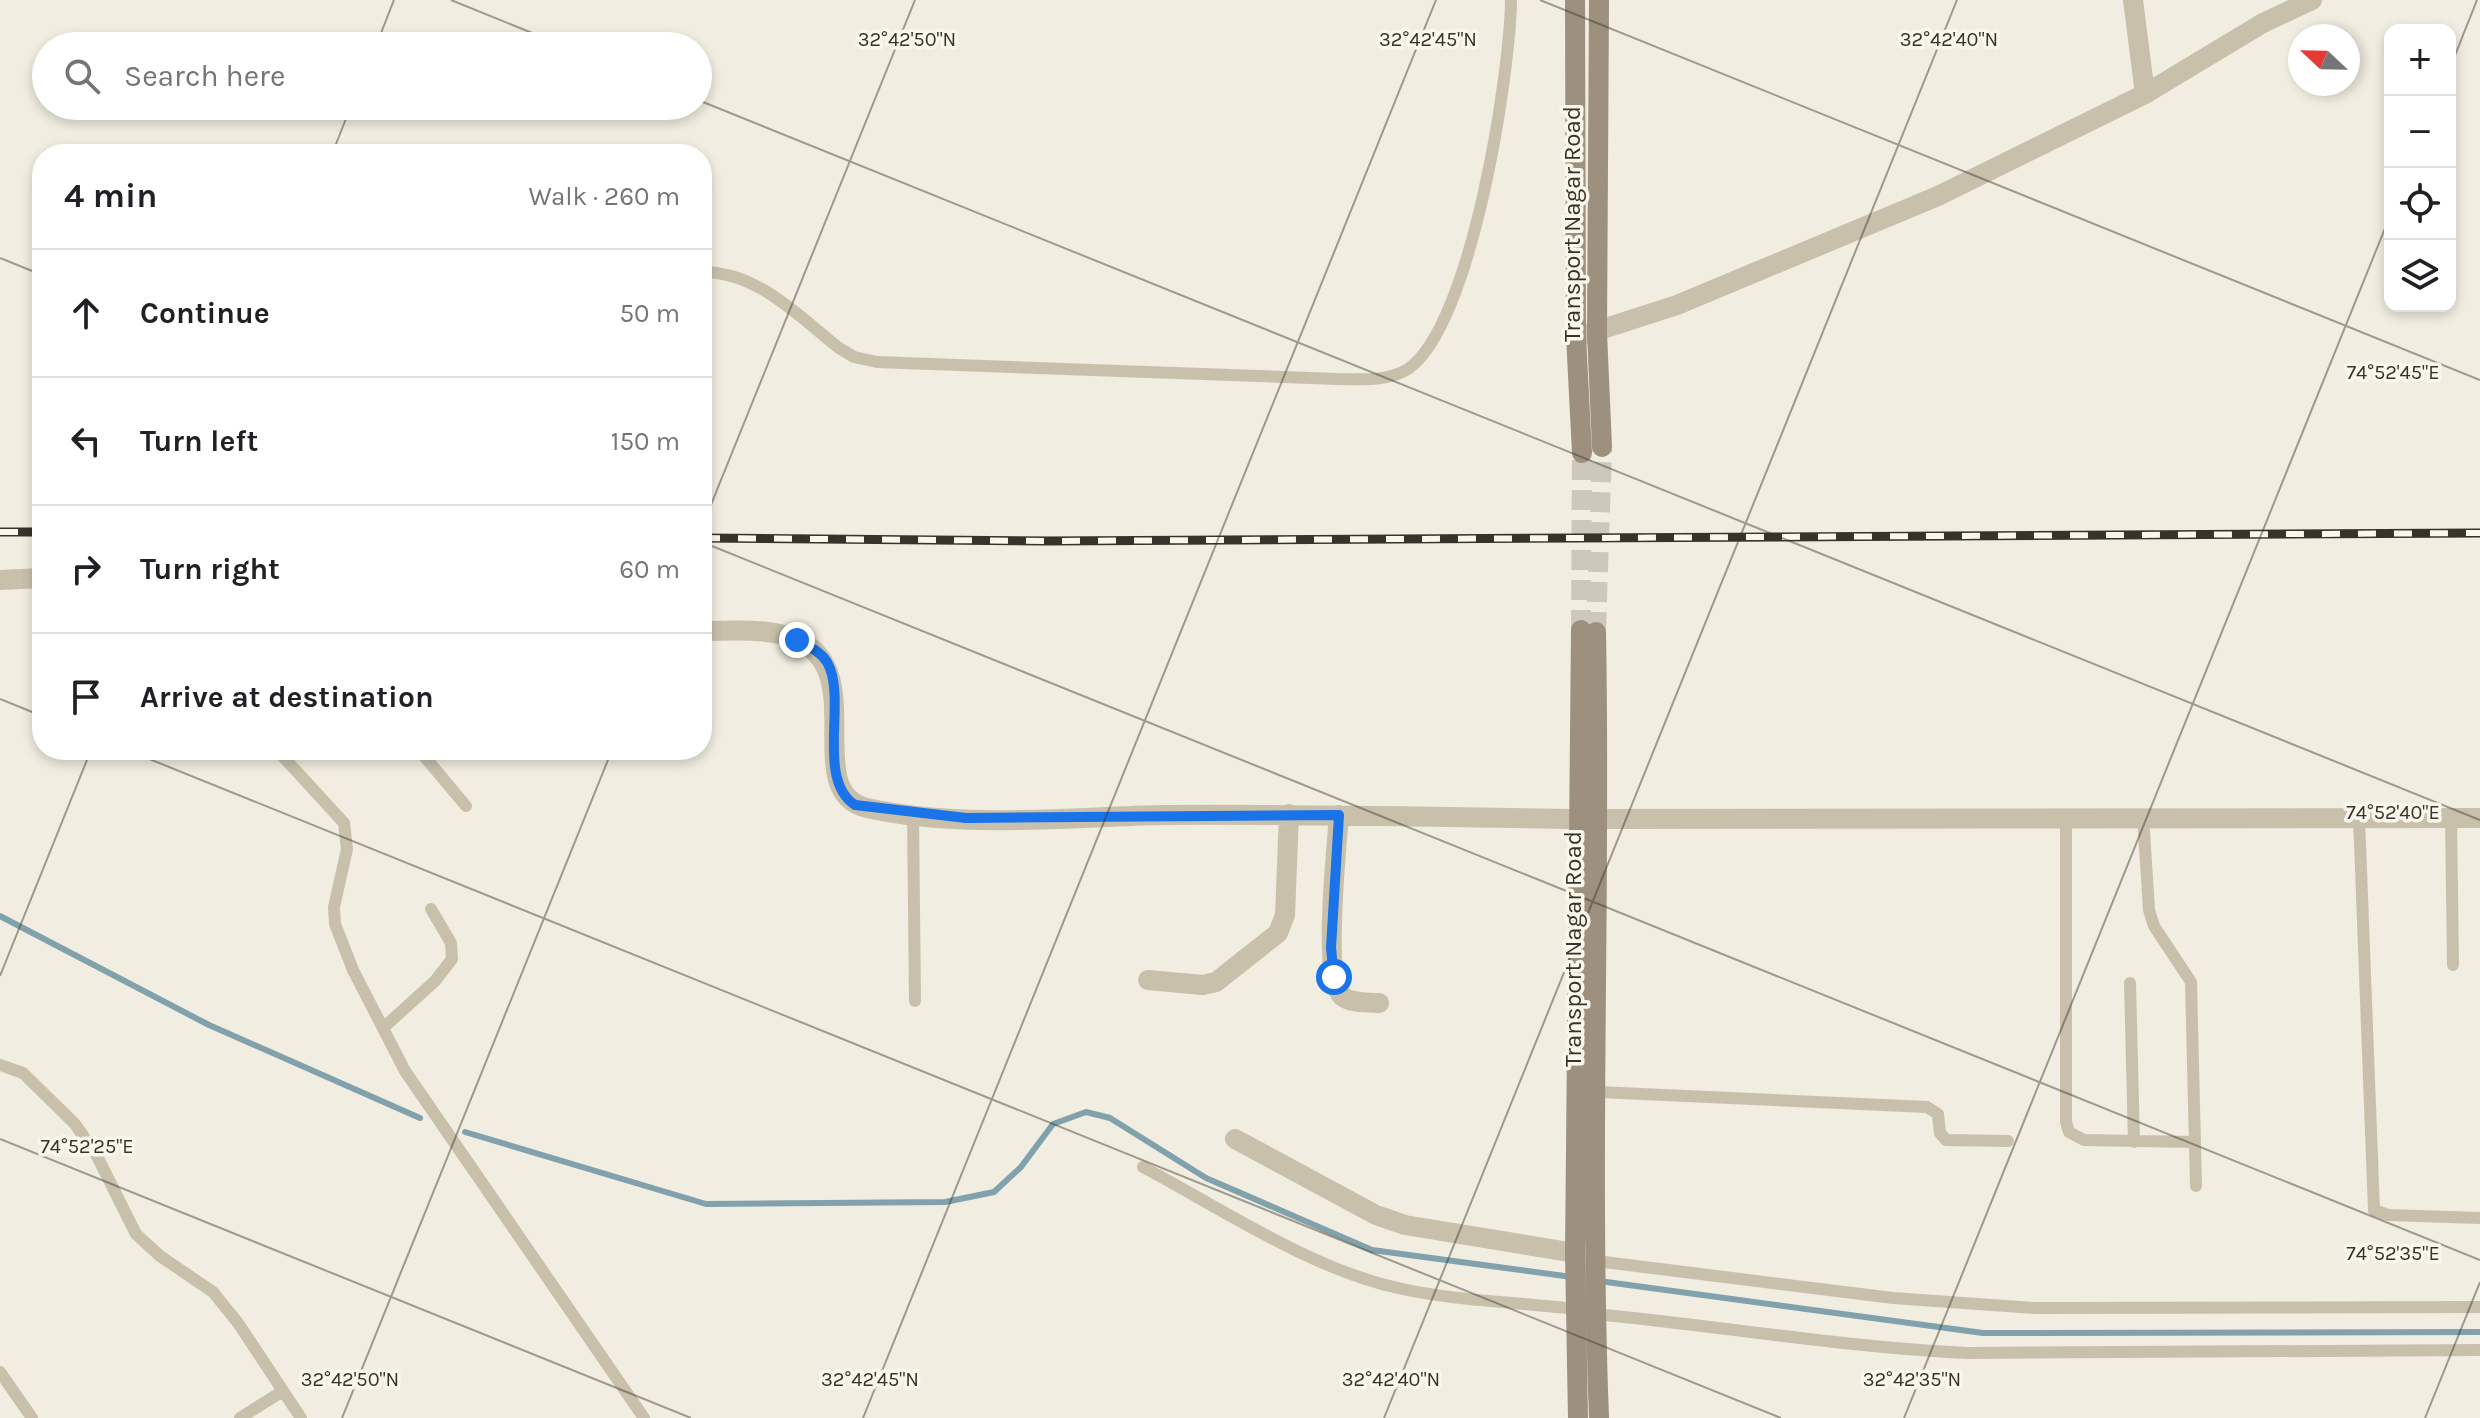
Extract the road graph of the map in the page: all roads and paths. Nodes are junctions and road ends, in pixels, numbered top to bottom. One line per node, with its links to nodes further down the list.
1 (1511, 0): 7 (lane)
2 (1575, 0): 9 (main road, Transport Nagar Road)
3 (1599, 0): 8 (main road, Transport Nagar Road)
4 (2133, 0): 6 (street)
5 (2312, 0): 6 (street)
6 (2145, 94): 8 (street)
7 (712, 272)
8 (1597, 333): 9 (street); 9 (main road, Transport Nagar Road)
9 (1576, 336)
10 (32, 578): 11 (street)
11 (0, 580)
12 (712, 631): 17 (street)
13 (1589, 631): 25 (main road, Transport Nagar Road)
14 (286, 760): 32 (lane)
15 (427, 760): 16 (lane)
16 (466, 806)
17 (913, 814): 18 (street); 30 (lane)
18 (1289, 814): 19 (street); 28 (street)
19 (1339, 815): 25 (street); 31 (street)
20 (2143, 816): 21 (street); 22 (street); 38 (lane)
21 (2066, 817): 25 (street); 37 (lane)
22 (2359, 817): 23 (street); 41 (lane)
23 (2451, 818): 24 (street); 27 (lane)
24 (2480, 818)
25 (1590, 819): 34 (main road, Transport Nagar Road); 42 (main road)
26 (431, 909): 32 (lane)
27 (2453, 965)
28 (1148, 980)
29 (2130, 983): 37 (lane)
30 (915, 1001)
31 (1379, 1003)
32 (383, 1028): 52 (lane)
33 (0, 1065): 48 (lane)
34 (1598, 1092): 36 (lane); 43 (main road, Transport Nagar Road)
35 (1235, 1139): 42 (street)
36 (2008, 1141)
37 (2134, 1142): 38 (lane)
38 (2195, 1142): 40 (lane)
39 (1143, 1167): 45 (lane)
40 (2196, 1186)
41 (2480, 1218)
42 (1575, 1259): 45 (main road)
43 (1596, 1264): 44 (lane); 45 (main road, Transport Nagar Road)
44 (2480, 1307)
45 (1585, 1308): 46 (lane); 53 (main road); 54 (main road)
46 (2480, 1350)
47 (0, 1372): 49 (lane)
48 (283, 1391): 50 (lane); 51 (lane)
49 (32, 1418)
50 (240, 1418)
51 (301, 1418)
52 (644, 1418)
53 (1578, 1418)
54 (1599, 1418)

